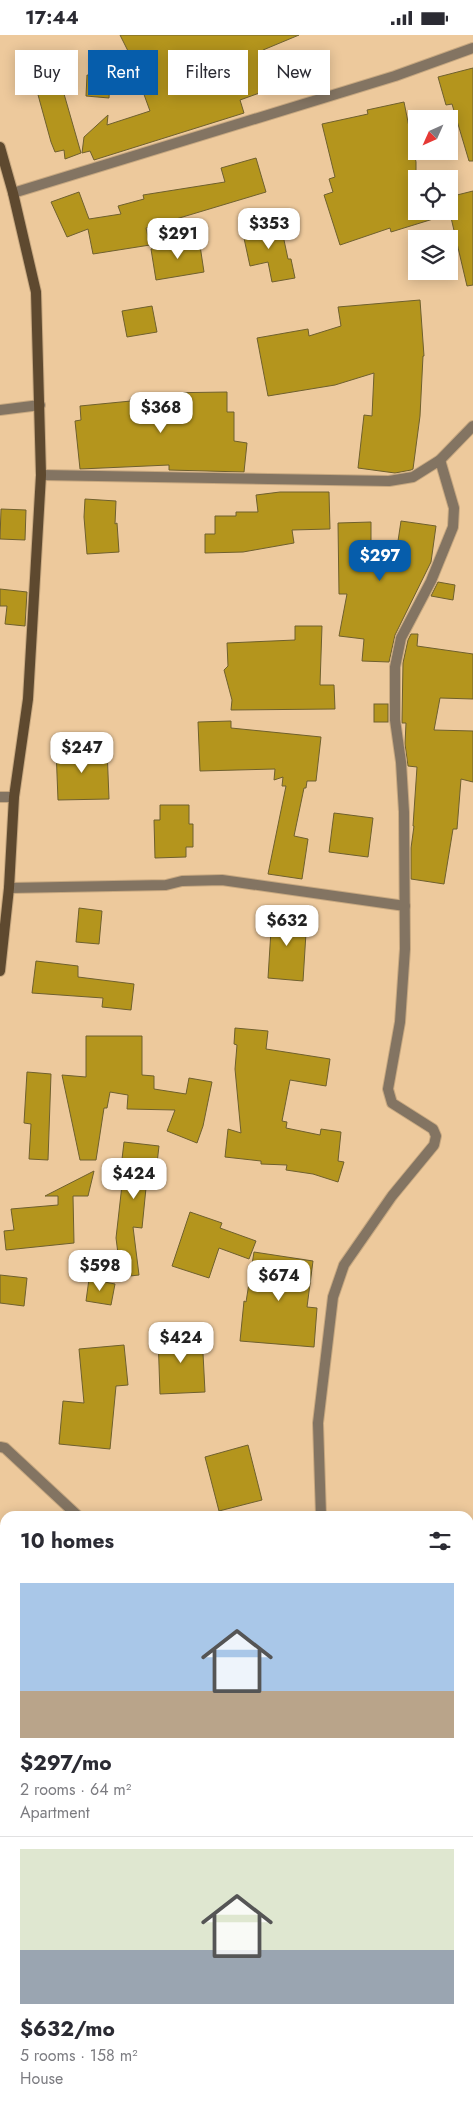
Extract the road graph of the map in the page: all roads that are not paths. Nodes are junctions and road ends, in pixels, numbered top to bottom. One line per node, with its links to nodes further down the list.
1 (473, 48): 3 (street)
2 (0, 147): 3 (main road)
3 (13, 193): 4 (main road)
4 (40, 405): 5 (street); 8 (main road)
5 (0, 410)
6 (473, 426): 7 (street)
7 (440, 461): 8 (street); 12 (street)
8 (41, 475): 10 (main road)
9 (0, 797): 10 (street)
10 (14, 797): 11 (main road)
11 (10, 888): 12 (street); 13 (main road)
12 (405, 906): 16 (street)
13 (0, 971)
14 (0, 1447): 15 (street)
15 (73, 1511)
16 (321, 1511)

